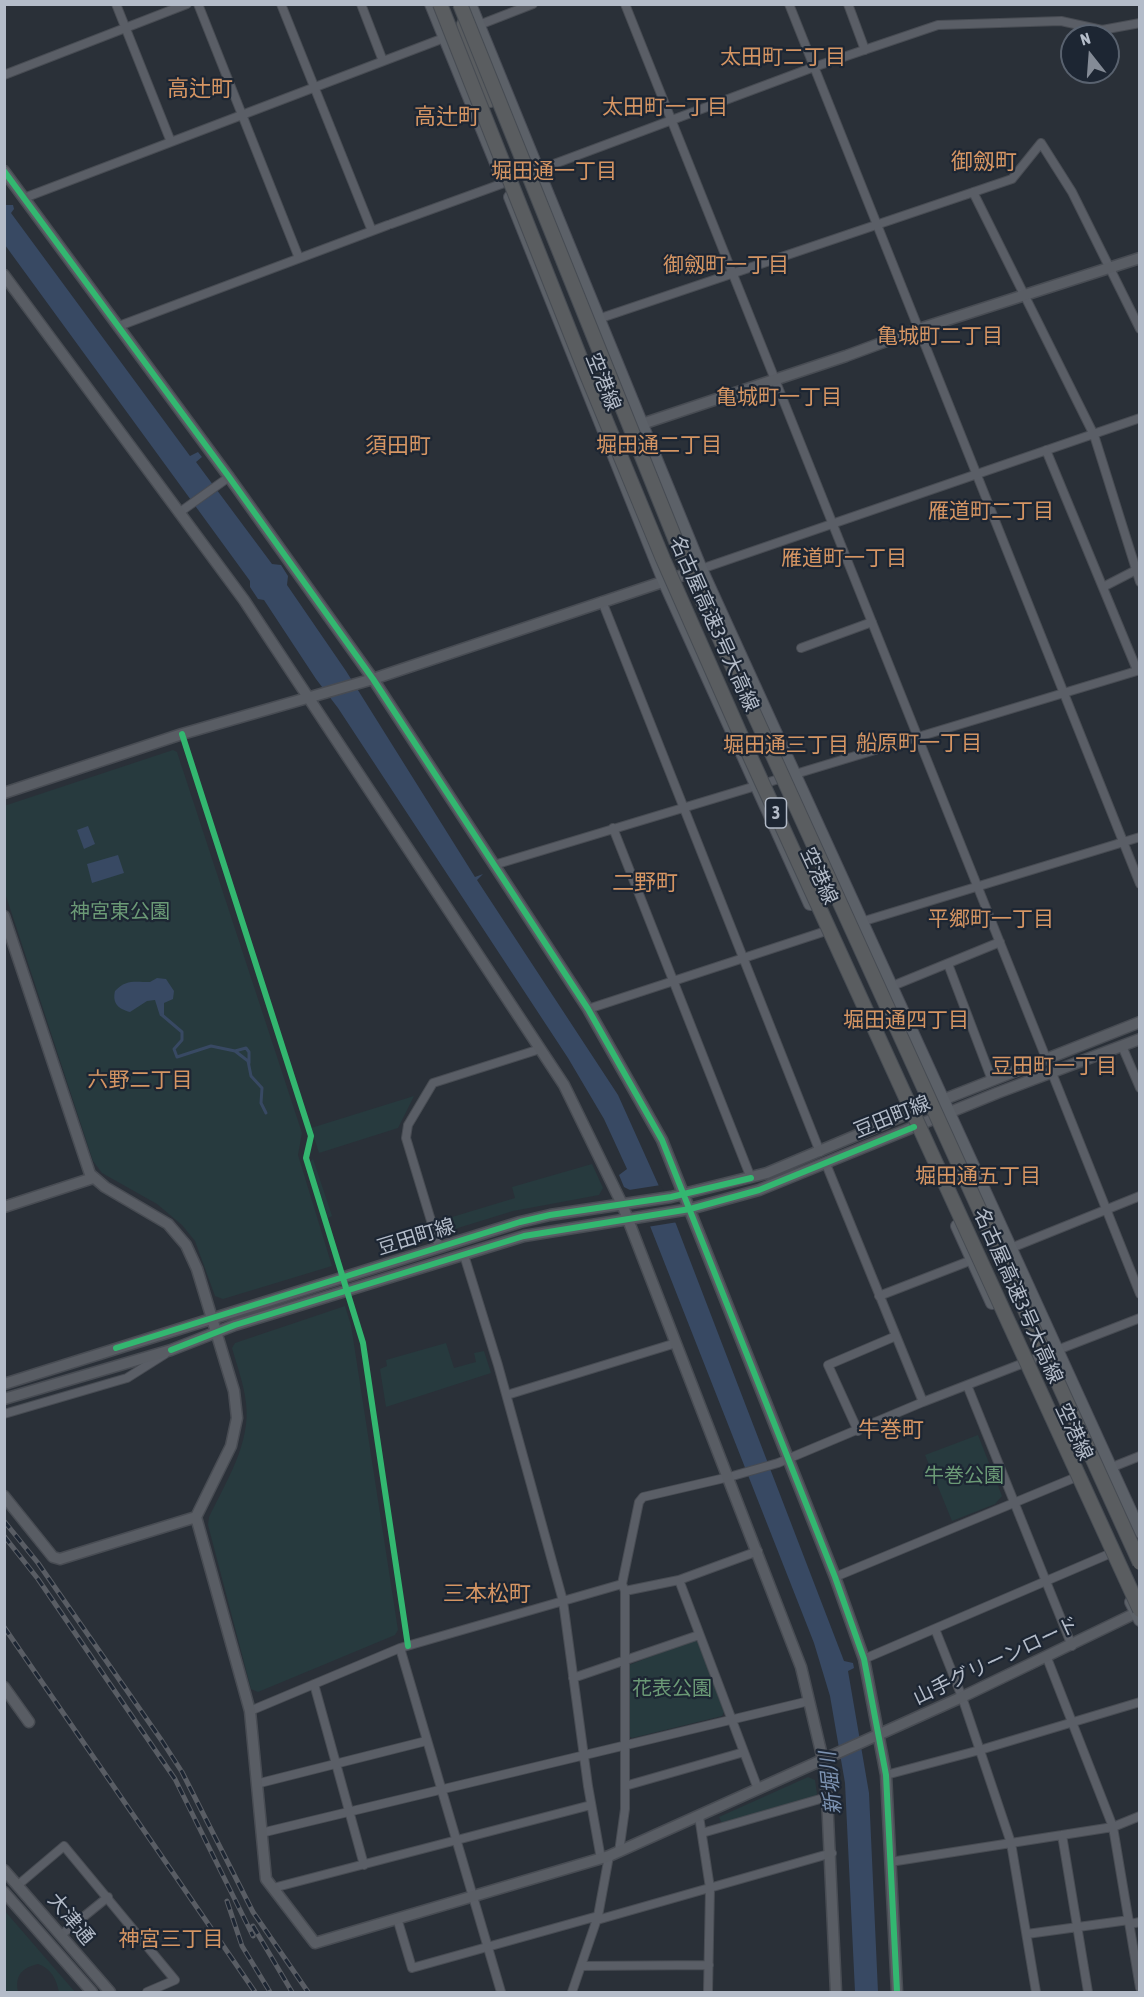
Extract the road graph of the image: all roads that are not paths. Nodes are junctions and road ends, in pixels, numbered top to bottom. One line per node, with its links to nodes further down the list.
1 (116, 4): 16 (street)
2 (187, 4): 16 (street)
3 (198, 4): 23 (street)
4 (282, 4): 22 (street)
5 (361, 4): 19 (street)
6 (431, 4): 17 (main road, 空港線)
7 (440, 4): 76 (highway, 名古屋高速3号大高線 / 3, bridge)
8 (460, 4): 65 (highway, 名古屋高速3号大高線 / 3, bridge); 65 (highway, bridge)
9 (470, 4): 15 (main road, 空港線)
10 (533, 4): 15 (street)
11 (625, 4): 24 (street)
12 (789, 4): 20 (street)
13 (848, 4): 18 (street)
14 (1140, 23): 18 (street)
15 (479, 26): 26 (main road, 空港線)
16 (126, 29): 21 (street); 25 (street)
17 (444, 38): 19 (street); 28 (main road, 空港線)
18 (865, 50): 20 (street)
19 (384, 61): 22 (street)
20 (814, 67): 24 (street); 31 (street)
21 (4, 75)
22 (314, 88): 23 (street); 32 (street)
23 (243, 115): 25 (street); 33 (street)
24 (671, 121): 26 (street); 37 (street)
25 (171, 142): 30 (street)
26 (538, 170): 39 (main road, 空港線)
27 (4, 171): 30 (street)
28 (504, 183): 32 (street); 54 (main road, 空港線)
29 (973, 192): 31 (street); 35 (street); 38 (street)
30 (24, 198): 40 (street)
31 (877, 224): 37 (street); 41 (street)
32 (372, 231): 33 (street)
33 (299, 258): 40 (street)
34 (1140, 258): 35 (street)
35 (1110, 269): 38 (street); 42 (street)
36 (4, 275): 50 (street)
37 (733, 275): 39 (street); 43 (street)
38 (1024, 294): 41 (street); 46 (street)
39 (598, 319): 45 (main road, 空港線)
40 (119, 326): 49 (street)
41 (919, 329): 43 (street); 48 (street)
42 (1140, 329)
43 (774, 380): 45 (street); 51 (street)
44 (1140, 418): 46 (street)
45 (642, 424): 52 (main road, 空港線)
46 (1094, 435): 47 (street); 53 (street)
47 (1046, 450): 48 (street); 56 (street)
48 (976, 474): 51 (street); 62 (street)
49 (225, 480): 50 (street); 61 (street)
50 (184, 510): 63 (street)
51 (832, 524): 52 (street); 58 (street)
52 (701, 569): 54 (street); 66 (main road, 空港線)
53 (1138, 569): 55 (street); 56 (street)
54 (664, 582): 57 (street); 67 (main road, 空港線)
55 (1140, 582)
56 (1103, 587): 60 (street)
57 (602, 602): 61 (street); 69 (street)
58 (872, 622): 59 (street); 64 (street)
59 (801, 648)
60 (1138, 670): 62 (street)
61 (368, 680): 63 (street); 73 (street)
62 (1064, 693): 64 (street); 72 (street)
63 (313, 696): 68 (street); 89 (street)
64 (918, 737): 66 (street); 75 (street)
65 (766, 746): 141 (highway, 名古屋高速3号大高線 / 3, bridge)
66 (793, 774): 67 (street); 78 (main road, 空港線)
67 (755, 784): 69 (street); 79 (main road, 空港線)
68 (4, 793)
69 (684, 807): 70 (street); 81 (street)
70 (614, 828): 73 (street); 83 (street)
71 (1140, 837): 72 (street)
72 (1123, 842): 74 (street); 75 (street)
73 (494, 865): 85 (street)
74 (1140, 884)
75 (978, 886): 78 (street); 80 (street)
76 (818, 905): 142 (highway, bridge); 148 (highway, 名古屋高速3号大高線 / 3, bridge)
77 (4, 916): 100 (street)
78 (861, 922): 84 (main road, 空港線)
79 (823, 932): 81 (street); 96 (main road, 空港線)
80 (1000, 942): 82 (street); 90 (street)
81 (744, 958): 83 (street); 98 (street)
82 (948, 964): 84 (street); 92 (street)
83 (674, 980): 85 (street); 101 (street)
84 (890, 987): 94 (main road, 空港線)
85 (588, 1009): 102 (street)
86 (1140, 1022): 90 (street, 豆田町線)
87 (1140, 1039): 88 (street, 豆田町線)
88 (1122, 1046): 91 (street, 豆田町線); 93 (street)
89 (540, 1049): 104 (street); 109 (street)
90 (1046, 1058): 92 (street, 豆田町線)
91 (1052, 1073): 95 (street, 豆田町線); 107 (street)
92 (992, 1080): 94 (street, 豆田町線)
93 (1140, 1088)
94 (943, 1099): 95 (main road, 空港線); 96 (street, 豆田町線)
95 (950, 1113): 97 (street, 豆田町線); 110 (main road, 空港線)
96 (908, 1114): 97 (main road, 空港線); 98 (street, 豆田町線)
97 (914, 1127): 99 (street, 豆田町線); 112 (main road, 空港線)
98 (820, 1152): 101 (street, 豆田町線)
99 (826, 1164): 106 (street, 豆田町線); 114 (street)
100 (93, 1178): 105 (street); 115 (street)
101 (751, 1178): 102 (street, 豆田町線)
102 (684, 1194): 104 (street, 豆田町線); 106 (street)
103 (1140, 1197): 107 (street)
104 (622, 1204): 108 (street); 109 (street, 豆田町線)
105 (4, 1207)
106 (690, 1209): 108 (street, 豆田町線); 131 (street)
107 (1106, 1210): 110 (street); 113 (street)
108 (628, 1218): 111 (street, 豆田町線); 119 (street)
109 (439, 1247): 115 (street, 豆田町線)
110 (1011, 1248): 121 (main road, 空港線)
111 (464, 1255): 117 (street, 豆田町線); 125 (street)
112 (972, 1260): 114 (street); 122 (main road, 空港線)
113 (1140, 1294)
114 (879, 1296): 118 (street)
115 (211, 1317): 117 (street); 123 (street, 豆田町線)
116 (1140, 1318): 121 (street)
117 (216, 1333): 120 (street, 豆田町線); 137 (street)
118 (896, 1336): 127 (street); 129 (street)
119 (676, 1343): 125 (street); 133 (street)
120 (171, 1350): 126 (street, 豆田町線); 128 (street)
121 (1057, 1351): 122 (street); 132 (main road, 空港線)
122 (1021, 1363): 124 (street); 134 (main road, 空港線)
123 (4, 1384)
124 (967, 1385): 127 (street); 136 (street)
125 (507, 1395): 147 (street)
126 (4, 1399)
127 (923, 1402): 129 (street)
128 (4, 1414)
129 (858, 1431): 131 (street)
130 (1140, 1456): 132 (street)
131 (784, 1461): 133 (street); 143 (street)
132 (1110, 1468): 138 (main road, 空港線)
133 (729, 1478): 139 (street); 146 (street)
134 (1074, 1478): 136 (street); 140 (main road, 空港線)
135 (4, 1496): 137 (street)
136 (1016, 1503): 143 (street); 145 (street)
137 (196, 1517): 162 (street)
138 (1140, 1532)
139 (758, 1551): 144 (street); 160 (street)
140 (1109, 1554): 142 (main road, 空港線); 145 (street)
141 (1140, 1563)
142 (1118, 1572): 148 (main road, 空港線)
143 (835, 1577): 154 (street)
144 (679, 1580): 146 (street); 150 (street)
145 (1048, 1581): 149 (street); 151 (street)
146 (623, 1587): 147 (street); 155 (street)
147 (563, 1601): 152 (street); 156 (street)
148 (1139, 1613): 151 (street, 山手グリーンロード)
149 (935, 1629): 154 (street); 159 (street)
150 (699, 1635): 155 (street); 163 (street)
151 (1072, 1646): 153 (street, 山手グリーンロード)
152 (400, 1648): 157 (street); 167 (street)
153 (1047, 1658): 159 (street, 山手グリーンロード); 165 (street)
154 (864, 1659): 166 (street)
155 (625, 1660): 156 (street); 168 (street)
156 (573, 1678): 171 (street)
157 (314, 1684): 162 (street); 173 (street)
158 (4, 1687): 164 (street)
159 (962, 1697): 166 (street, 山手グリーンロード); 169 (street)
160 (809, 1701): 163 (street); 172 (street)
161 (1140, 1702): 165 (street)
162 (250, 1711): 175 (street)
163 (732, 1721): 168 (street); 170 (street)
164 (29, 1722)
165 (1072, 1722): 169 (street); 184 (street)
166 (875, 1737): 172 (street, 山手グリーンロード); 174 (street)
167 (426, 1741): 173 (street); 178 (street)
168 (625, 1747): 171 (street); 176 (street)
169 (980, 1750): 174 (street); 189 (street)
170 (744, 1752): 176 (street); 177 (street)
171 (584, 1757): 178 (street); 180 (street)
172 (827, 1758): 177 (street, 山手グリーンロード); 179 (street)
173 (336, 1764): 175 (street); 181 (street)
174 (886, 1775): 192 (street)
175 (256, 1784): 185 (street)
176 (625, 1786): 191 (street)
177 (758, 1789): 182 (street, 山手グリーンロード)
178 (441, 1790): 181 (street); 188 (street)
179 (827, 1797): 186 (street); 190 (street)
180 (591, 1805): 188 (street); 191 (street)
181 (350, 1812): 185 (street); 193 (street)
182 (699, 1816): 186 (street); 191 (street, 山手グリーンロード)
183 (1140, 1816): 184 (street)
184 (1113, 1827): 187 (street); 203 (street)
185 (261, 1833): 196 (street)
186 (702, 1833): 197 (street)
187 (1062, 1835): 189 (street); 205 (street)
188 (456, 1840): 193 (street); 200 (street)
189 (1011, 1843): 192 (street); 206 (street)
190 (832, 1853): 197 (street); 218 (street)
191 (610, 1856): 200 (street, 山手グリーンロード); 202 (street)
192 (891, 1862): 219 (street)
193 (364, 1864): 196 (street)
194 (4, 1870): 195 (street, 大津通)
195 (18, 1885): 199 (street); 207 (street, 大津通)
196 (273, 1888): 201 (street, 山手グリーンロード)
197 (711, 1888): 202 (street); 209 (street)
198 (4, 1892): 212 (street, 大津通)
199 (108, 1897): 207 (street); 214 (street)
200 (472, 1897): 201 (street, 山手グリーンロード); 208 (street)
201 (397, 1918): 208 (street)
202 (598, 1918): 208 (street); 210 (street)
203 (1129, 1922): 204 (street); 205 (street); 211 (street)
204 (1140, 1922)
205 (1077, 1927): 206 (street); 221 (street)
206 (1027, 1934): 220 (street)
207 (61, 1935): 213 (street, 大津通)
208 (487, 1947): 215 (street)
209 (709, 1965): 210 (street); 217 (street)
210 (581, 1966): 216 (street)
211 (1140, 1988)
212 (92, 1992)
213 (110, 1992)
214 (147, 1992)
215 (501, 1992)
216 (572, 1992)
217 (708, 1992)
218 (837, 1992)
219 (897, 1992)
220 (1036, 1992)
221 (1088, 1992)

